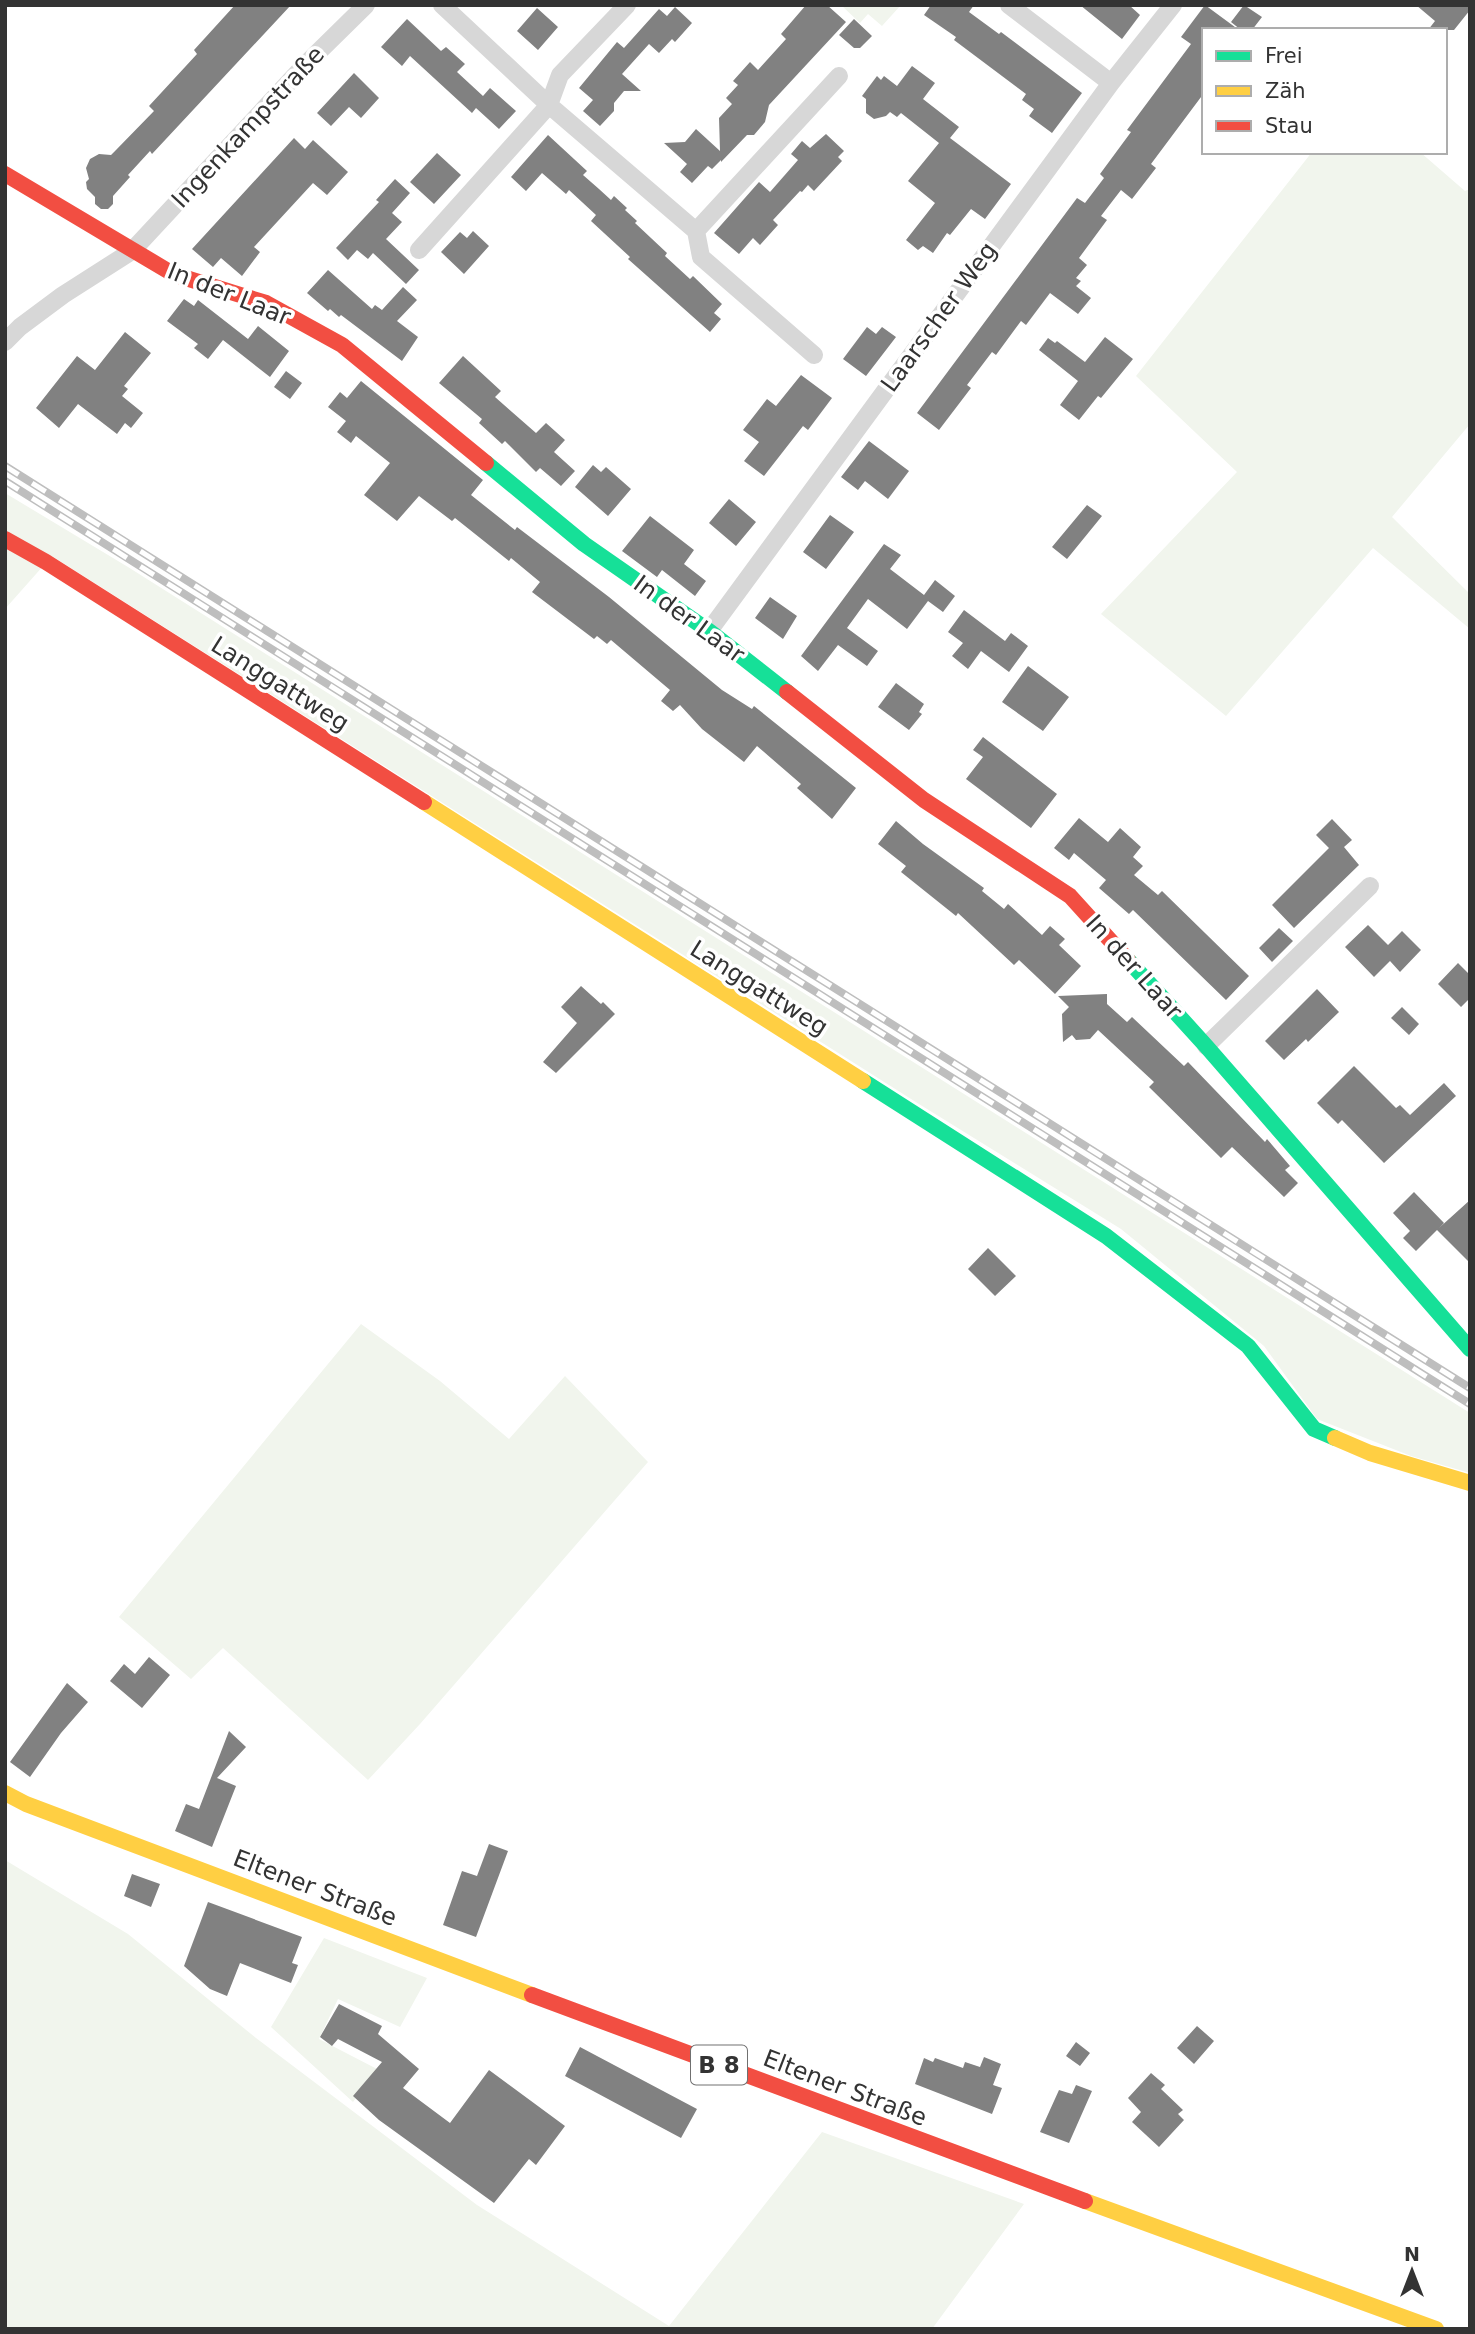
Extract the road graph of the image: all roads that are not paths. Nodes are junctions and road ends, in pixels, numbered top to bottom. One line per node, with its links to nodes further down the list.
1 (366, 5): 12 (street, Ingenkampstraße)
2 (442, 5): 8 (street)
3 (627, 5): 8 (street)
4 (1009, 5): 7 (street)
5 (1173, 5): 7 (street, Laarscher Weg)
6 (839, 76): 10 (street)
7 (1111, 83): 16 (street, Laarscher Weg)
8 (549, 105): 10 (street); 11 (street)
9 (5, 173): 12 (street)
10 (696, 231): 14 (street)
11 (419, 250)
12 (132, 251): 13 (street, Ingenkampstraße); 16 (street, In der Laar)
13 (5, 342)
14 (814, 355)
15 (5, 539): 20 (street, Langgattweg)
16 (709, 631): 18 (street, In der Laar)
17 (1370, 886): 18 (street)
18 (1206, 1046): 19 (street, In der Laar)
19 (1470, 1349)
20 (1470, 1483)
21 (5, 1793): 22 (street, Eltener Straße / B 8)
22 (1436, 2329)

